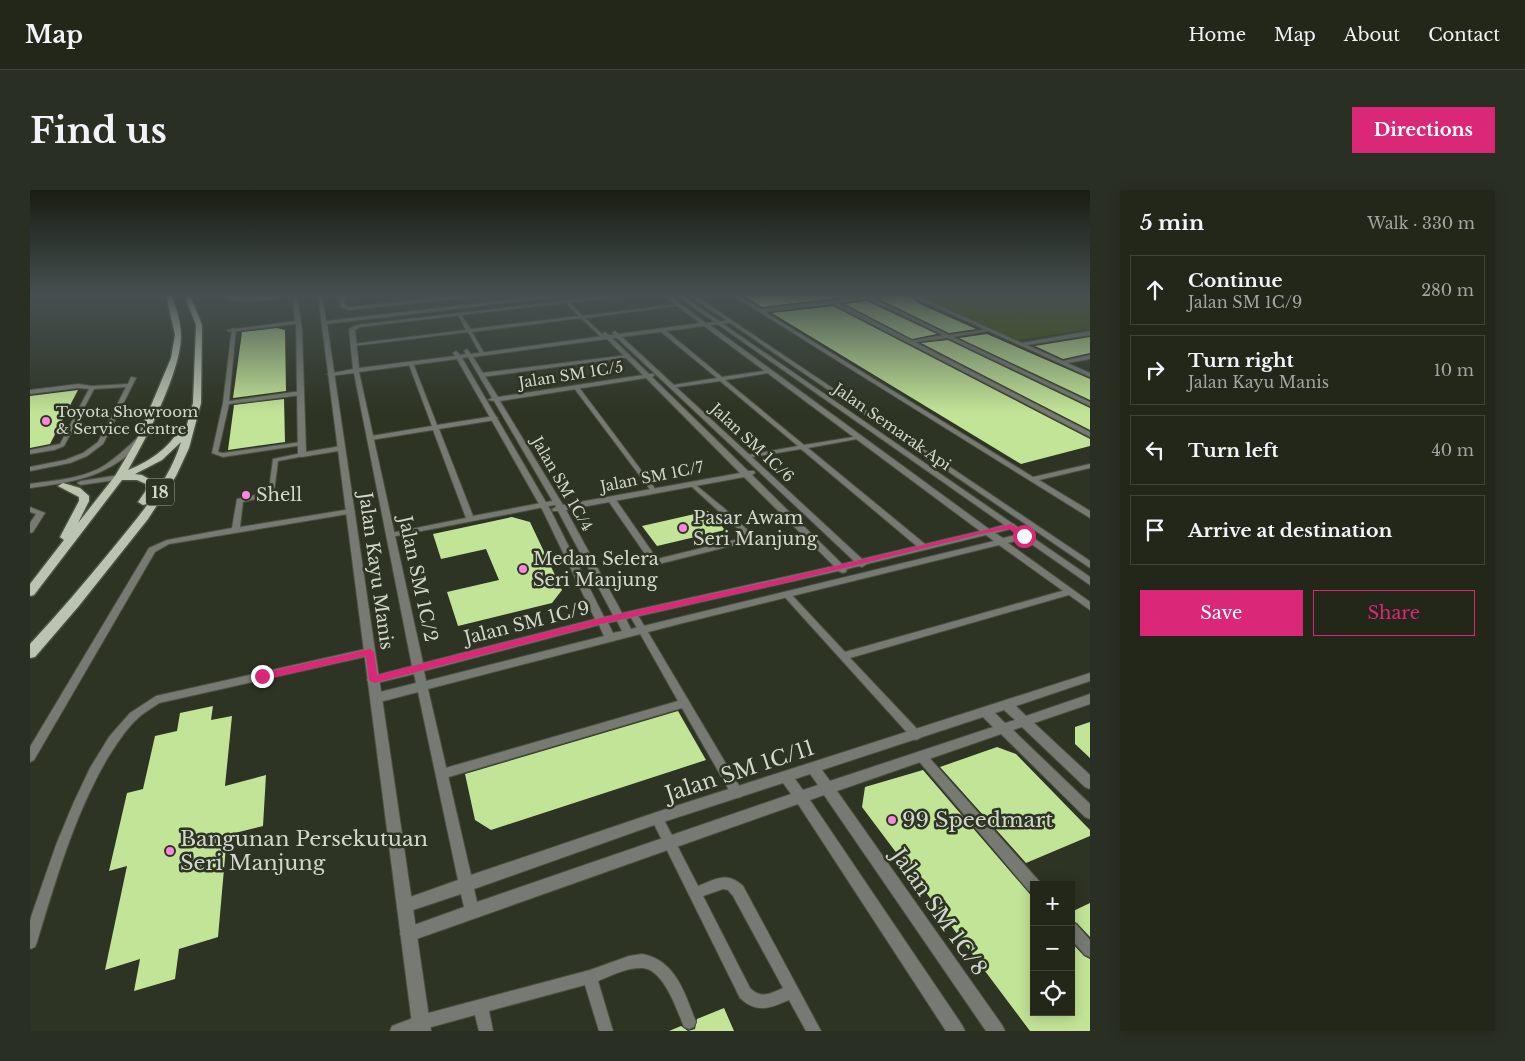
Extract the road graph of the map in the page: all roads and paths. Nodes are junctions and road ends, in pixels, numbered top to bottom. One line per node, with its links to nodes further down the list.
1 (178, 334): 58 (main road, 18)
2 (199, 334): 50 (main road, 18)
3 (232, 334): 51 (lane)
4 (299, 334): 47 (street)
5 (324, 334): 34 (street, Jalan Kayu Manis)
6 (352, 334): 24 (street)
7 (441, 334): 24 (lane)
8 (472, 334): 26 (lane)
9 (614, 334): 21 (street)
10 (616, 334): 21 (street)
11 (667, 334): 41 (lane)
12 (724, 334): 35 (street)
13 (727, 334): 83 (street, Jalan Semarak Api)
14 (749, 334): 92 (street, Jalan Semarak Api)
15 (796, 334): 70 (street)
16 (895, 334): 23 (street)
17 (944, 334): 22 (lane)
18 (960, 334): 22 (lane)
19 (998, 334): 25 (street)
20 (1082, 334): 25 (street)
21 (608, 335): 26 (street); 29 (street, Jalan SM 1C/6); 36 (street, Jalan SM 1C/6)
22 (948, 336): 23 (lane); 52 (lane)
23 (910, 342): 55 (street)
24 (353, 344): 33 (street, Jalan SM 1C/2)
25 (1022, 344): 31 (street)
26 (482, 351): 27 (street)
27 (468, 353): 28 (street); 37 (street, Jalan SM 1C/4)
28 (457, 354): 32 (street); 33 (street); 49 (street, Jalan SM 1C/4)
29 (628, 356): 37 (lane); 39 (street, Jalan SM 1C/6)
30 (1090, 357): 31 (lane)
31 (1062, 362): 38 (street)
32 (410, 363): 33 (street); 54 (lane)
33 (355, 367): 34 (street); 57 (street, Jalan SM 1C/2)
34 (329, 371): 60 (street, Jalan Kayu Manis)
35 (768, 371): 41 (lane); 56 (street)
36 (660, 374): 39 (street, Jalan SM 1C/5); 44 (street, Jalan SM 1C/6)
37 (482, 375): 48 (street, Jalan SM 1C/4)
38 (1090, 375)
39 (648, 376): 43 (street, Jalan SM 1C/5); 68 (street, Jalan SM 1C/6)
40 (133, 378): 42 (lane)
41 (721, 379): 44 (lane); 61 (lane)
42 (130, 385): 45 (lane); 66 (lane)
43 (576, 387): 48 (street, Jalan SM 1C/5); 75 (lane)
44 (673, 387): 64 (street, Jalan SM 1C/6)
45 (92, 388): 46 (lane); 62 (lane)
46 (30, 392)
47 (301, 393): 51 (lane); 59 (street)
48 (497, 399): 49 (street, Jalan SM 1C/5); 77 (street, Jalan SM 1C/4)
49 (485, 401): 53 (street, Jalan SM 1C/4)
50 (197, 403): 69 (main road); 101 (main road, 18)
51 (226, 403): 59 (lane)
52 (1090, 404)
53 (495, 418): 54 (lane); 78 (street, Jalan SM 1C/4)
54 (434, 428): 57 (lane); 82 (lane)
55 (1090, 435)
56 (858, 437): 61 (lane); 86 (street)
57 (370, 438): 87 (street, Jalan SM 1C/2)
58 (141, 439): 69 (main road, 18); 72 (street)
59 (301, 444): 63 (street)
60 (341, 448): 63 (street); 80 (street, Jalan Kayu Manis)
61 (801, 448): 64 (lane); 90 (lane)
62 (30, 452)
63 (302, 455): 85 (lane)
64 (748, 458): 67 (street, Jalan SM 1C/6)
65 (1090, 466): 70 (street)
66 (30, 469)
67 (762, 471): 68 (street, Jalan SM 1C/7); 91 (street, Jalan SM 1C/6)
68 (745, 474): 71 (street, Jalan SM 1C/7); 93 (street, Jalan SM 1C/6)
69 (119, 477): 73 (street); 94 (main road, 18); 101 (main road)
70 (1033, 479): 81 (street)
71 (692, 484): 75 (street, Jalan SM 1C/7); 76 (lane)
72 (30, 486)
73 (63, 486): 74 (street); 94 (main road)
74 (30, 491)
75 (654, 491): 76 (street, Jalan SM 1C/7)
76 (611, 499): 77 (street, Jalan SM 1C/7)
77 (559, 506): 78 (street, Jalan SM 1C/7); 104 (street, Jalan SM 1C/4)
78 (545, 508): 82 (lane); 105 (street, Jalan SM 1C/4)
79 (30, 509): 84 (street)
80 (351, 511): 85 (lane); 109 (street, Jalan Kayu Manis)
81 (1090, 515)
82 (471, 520): 87 (lane)
83 (1011, 526): 86 (street, Jalan SM 1C/9); 88 (street, Jalan Semarak Api)
84 (30, 530)
85 (236, 530): 125 (lane)
86 (985, 531): 89 (street); 90 (street, Jalan SM 1C/9)
87 (391, 536): 112 (street, Jalan SM 1C/2)
88 (1024, 536): 89 (street, Jalan SM 1C/9); 97 (street, Jalan Semarak Api)
89 (998, 542): 95 (street, Jalan SM 1C/9); 99 (street)
90 (922, 546): 91 (street, Jalan SM 1C/9)
91 (860, 561): 93 (street, Jalan SM 1C/9); 95 (street, Jalan SM 1C/6)
92 (1090, 565)
93 (840, 566): 96 (street, Jalan SM 1C/6); 103 (street, Jalan SM 1C/9)
94 (49, 568): 98 (main road, 18)
95 (872, 573): 96 (street, Jalan SM 1C/9)
96 (851, 578): 100 (street, Jalan SM 1C/9)
97 (1090, 582)
98 (30, 592)
99 (1069, 592): 102 (street); 111 (lane)
100 (786, 594): 106 (street, Jalan SM 1C/9); 111 (lane)
101 (74, 604): 110 (main road, 18)
102 (1090, 607)
103 (633, 614): 104 (street, Jalan SM 1C/9); 106 (lane)
104 (620, 617): 105 (street, Jalan SM 1C/9); 107 (street, Jalan SM 1C/4)
105 (601, 621): 108 (street, Jalan SM 1C/4); 112 (street, Jalan SM 1C/9)
106 (641, 630): 107 (street, Jalan SM 1C/9); 118 (lane)
107 (628, 633): 108 (street, Jalan SM 1C/9)
108 (610, 638): 115 (street, Jalan SM 1C/9)
109 (370, 652): 114 (street, Jalan Kayu Manis); 143 (lane)
110 (30, 653)
111 (844, 656): 123 (lane)
112 (418, 668): 114 (street, Jalan SM 1C/9); 115 (street, Jalan SM 1C/2)
113 (1090, 677): 119 (street, Jalan SM 1C/11)
114 (374, 680): 116 (street, Jalan Kayu Manis)
115 (422, 686): 116 (street, Jalan SM 1C/9); 127 (street, Jalan SM 1C/2)
116 (376, 698): 139 (street, Jalan Kayu Manis)
117 (1090, 699): 121 (street)
118 (684, 703): 127 (lane); 131 (lane)
119 (1007, 705): 120 (street, Jalan SM 1C/11); 121 (street)
120 (986, 712): 122 (street); 123 (street, Jalan SM 1C/11)
121 (1023, 721): 122 (street); 129 (street)
122 (1002, 727): 124 (street); 133 (street)
123 (916, 735): 126 (street, Jalan SM 1C/11)
124 (921, 756): 130 (street); 136 (lane)
125 (30, 757)
126 (813, 768): 128 (street, Jalan SM 1C/11); 130 (street, Jalan SM 1C/8)
127 (442, 774): 137 (street, Jalan SM 1C/2)
128 (787, 776): 131 (street, Jalan SM 1C/11); 132 (street)
129 (1090, 783)
130 (826, 788): 132 (street); 155 (street, Jalan SM 1C/8)
131 (737, 793): 134 (street, Jalan SM 1C/11)
132 (800, 797): 135 (street); 154 (street)
133 (1090, 813)
134 (657, 818): 135 (lane); 137 (street, Jalan SM 1C/11)
135 (669, 842): 138 (lane); 140 (street)
136 (1030, 881)
137 (467, 885): 139 (street, Jalan SM 1C/11); 140 (street, Jalan SM 1C/2)
138 (696, 893): 146 (lane); 146 (lane)
139 (404, 906): 142 (street, Jalan Kayu Manis)
140 (472, 911): 142 (street)
141 (1075, 933): 144 (lane)
142 (408, 934): 149 (street, Jalan Kayu Manis)
143 (30, 942)
144 (1090, 950)
145 (590, 977): 147 (lane); 148 (lane); 152 (lane)
146 (793, 991): 153 (lane)
147 (481, 1007): 149 (lane); 151 (lane)
148 (689, 1022)
149 (421, 1027): 150 (lane)
150 (397, 1031)
151 (486, 1031)
152 (606, 1031)
153 (814, 1031)
154 (956, 1031)
155 (996, 1031)

